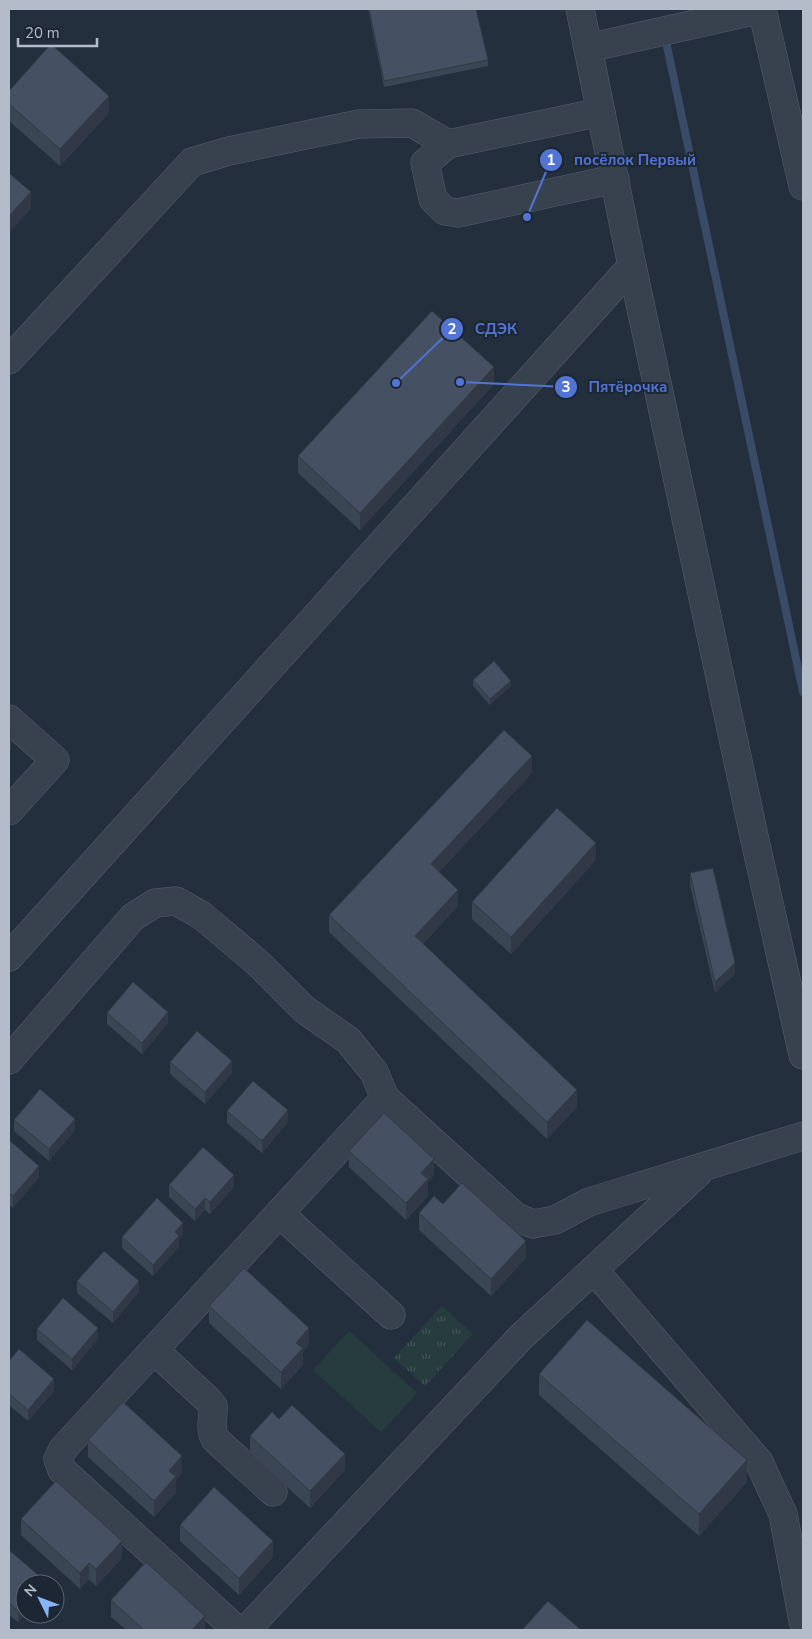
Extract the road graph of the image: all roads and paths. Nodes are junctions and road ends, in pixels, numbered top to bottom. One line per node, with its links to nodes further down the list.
1 (580, 9): 3 (street)
2 (762, 9): 3 (street); 7 (street)
3 (588, 48): 4 (street)
4 (601, 112): 5 (street); 6 (street)
5 (448, 144): 6 (street); 9 (street)
6 (615, 179): 8 (street)
7 (803, 186)
8 (632, 266): 12 (street); 13 (street)
9 (9, 360)
10 (9, 719): 11 (street)
11 (9, 811)
12 (9, 956)
13 (803, 1055)
14 (9, 1060): 15 (street)
15 (385, 1098): 17 (street); 18 (street)
16 (803, 1136): 17 (street)
17 (704, 1168): 19 (street)
18 (279, 1213): 20 (street); 21 (street)
19 (594, 1270): 23 (street); 24 (street)
20 (391, 1316)
21 (154, 1350): 22 (street); 24 (street)
22 (273, 1492)
23 (803, 1621)
24 (249, 1628)

